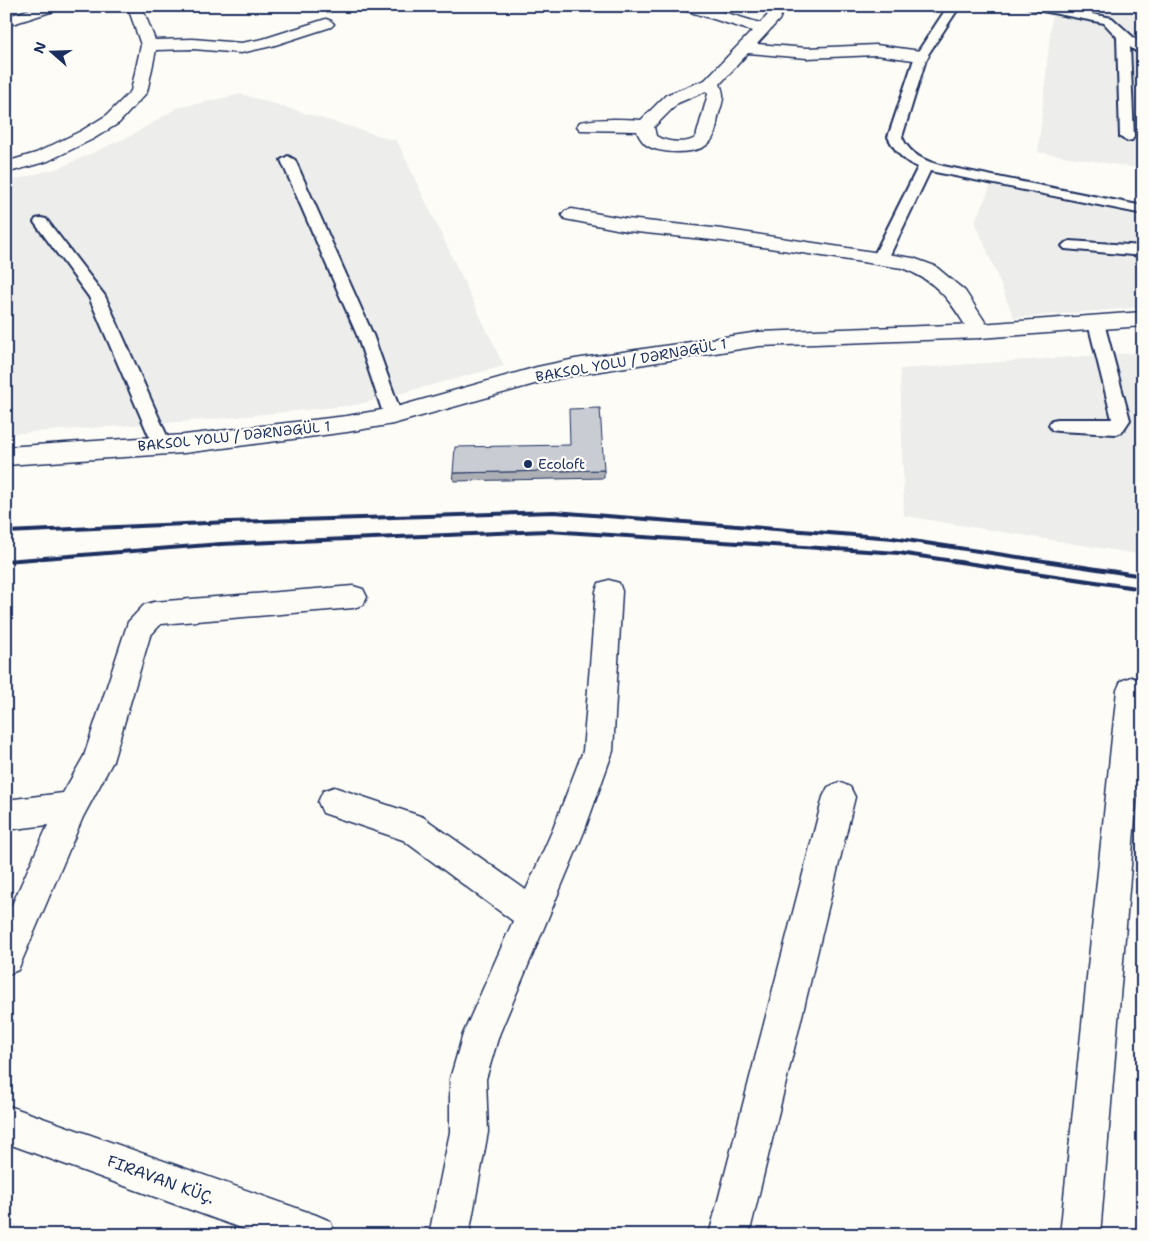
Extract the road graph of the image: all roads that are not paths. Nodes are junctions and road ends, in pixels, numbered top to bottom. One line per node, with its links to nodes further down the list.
1 (55, 6): 9 (street)
2 (686, 6): 11 (street)
3 (778, 6): 11 (street)
4 (954, 6): 16 (lane)
5 (1032, 6): 8 (lane)
6 (1109, 6): 8 (lane)
7 (140, 9): 13 (street)
8 (1108, 20): 12 (lane)
9 (6, 22)
10 (326, 24): 13 (street)
11 (763, 29): 14 (street)
12 (1123, 36): 15 (lane); 20 (lane)
13 (149, 45): 23 (street)
14 (745, 48): 16 (street); 17 (street)
15 (1143, 52)
16 (921, 56): 22 (lane)
17 (711, 83): 19 (street); 19 (street)
18 (586, 126): 19 (street)
19 (645, 126)
20 (1127, 137)
21 (288, 160): 33 (lane)
22 (925, 166): 24 (lane); 29 (lane)
23 (6, 168)
24 (1143, 210)
25 (572, 215): 29 (street)
26 (40, 222): 35 (lane)
27 (1070, 246): 28 (lane)
28 (1143, 251)
29 (881, 258): 32 (street)
30 (1143, 319): 31 (street, BAKSOL YOLU / DƏRNƏGÜL 1)
31 (1096, 323): 32 (street, BAKSOL YOLU / DƏRNƏGÜL 1); 34 (lane)
32 (980, 331): 33 (street, BAKSOL YOLU / DƏRNƏGÜL 1)
33 (392, 416): 35 (street, BAKSOL YOLU / DƏRNƏGÜL 1)
34 (1058, 424)
35 (162, 445): 36 (street, BAKSOL YOLU / DƏRNƏGÜL 1)
36 (6, 456)
37 (609, 591): 44 (street)
38 (353, 597): 42 (street)
39 (1131, 690): 50 (street)
40 (839, 797): 49 (street)
41 (334, 802): 44 (street)
42 (72, 807): 43 (street); 45 (street)
43 (6, 815)
44 (532, 914): 48 (street)
45 (6, 958)
46 (6, 1124): 47 (street, FIRAVAN KÜÇ.)
47 (316, 1235)
48 (449, 1235)
49 (729, 1235)
50 (1080, 1235)

